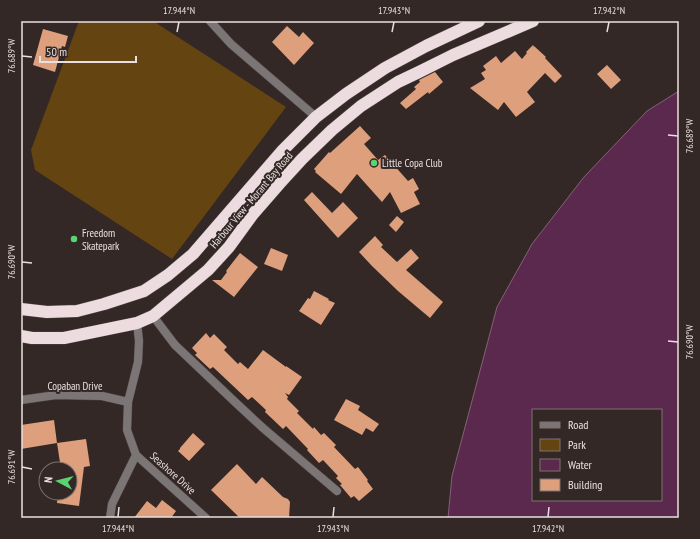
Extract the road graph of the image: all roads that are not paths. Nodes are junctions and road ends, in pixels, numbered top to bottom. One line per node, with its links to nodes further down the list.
1 (210, 21): 4 (street)
2 (479, 21): 4 (highway, Harbour View - Morant Bay Road)
3 (533, 21): 6 (highway, Harbour View - Morant Bay Road)
4 (316, 117): 5 (highway, Harbour View - Morant Bay Road)
5 (21, 309)
6 (153, 316): 7 (highway, Harbour View - Morant Bay Road); 12 (street)
7 (138, 323): 8 (highway, Harbour View - Morant Bay Road); 10 (street, Seashore Drive)
8 (21, 336)
9 (21, 400): 10 (street, Copaban Drive)
10 (128, 402): 11 (street, Seashore Drive)
11 (136, 455): 13 (street); 14 (street, Seashore Drive)
12 (337, 491)
13 (110, 518)
14 (206, 518)

